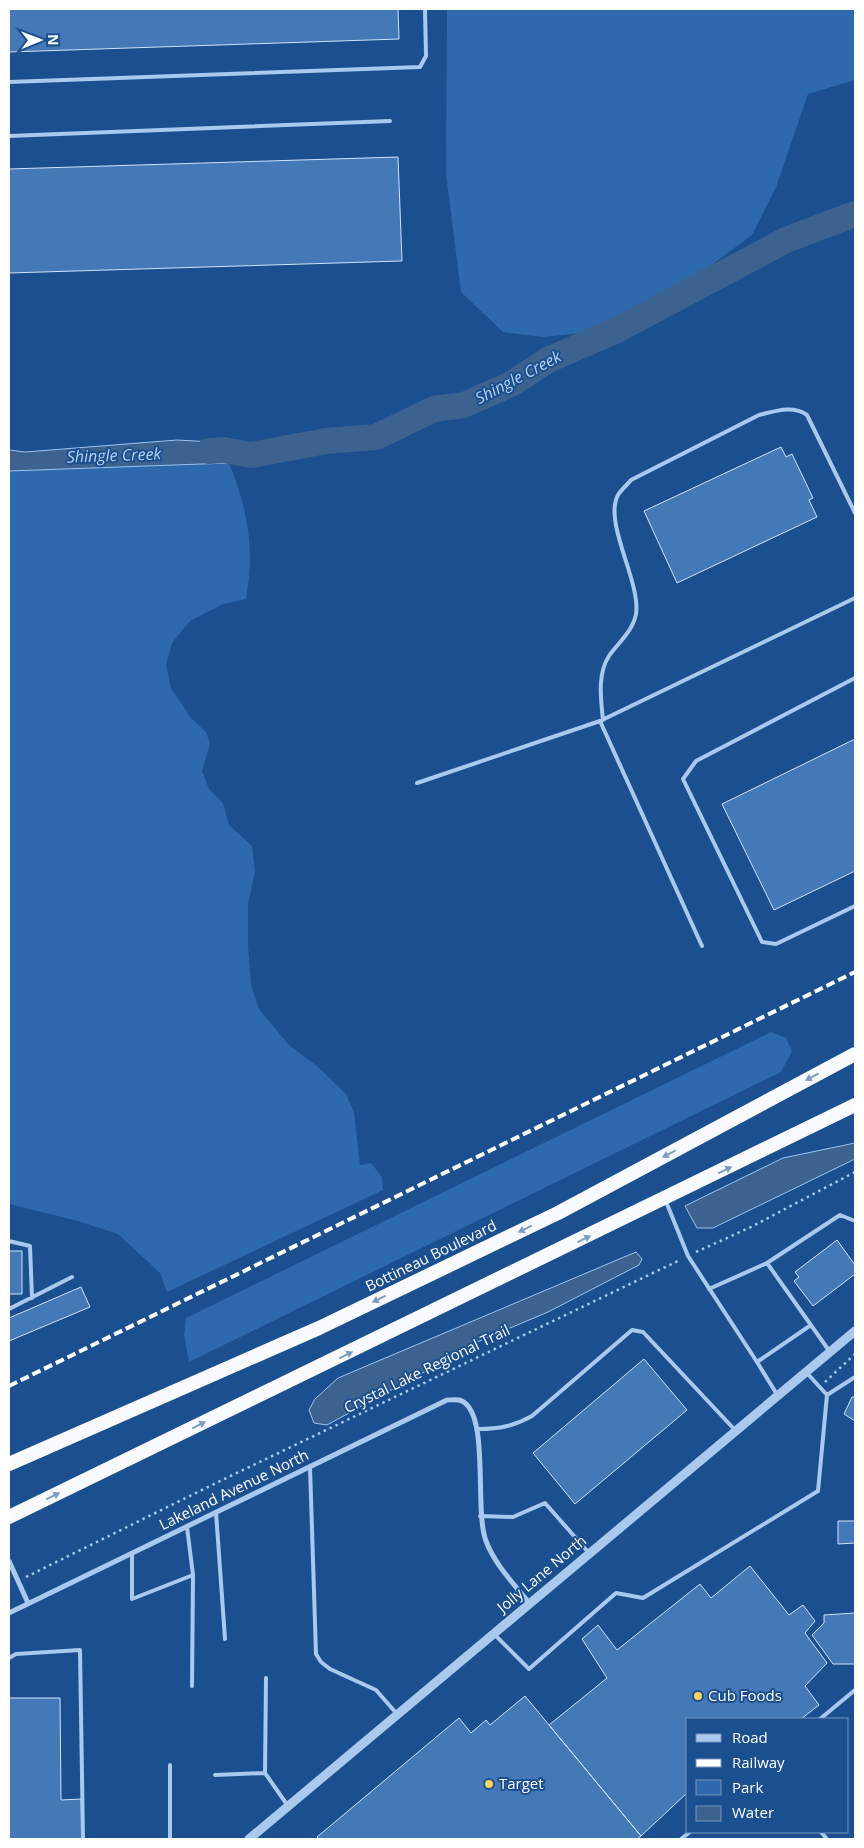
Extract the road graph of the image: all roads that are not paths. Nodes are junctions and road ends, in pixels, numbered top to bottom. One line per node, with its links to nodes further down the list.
1 (425, 9): 2 (lane)
2 (9, 82)
3 (390, 121): 4 (lane)
4 (9, 136)
5 (855, 513): 8 (lane)
6 (855, 598): 8 (lane)
7 (855, 678): 10 (lane)
8 (601, 720): 9 (lane); 11 (lane)
9 (417, 783)
10 (855, 906)
11 (702, 946)
12 (855, 1054): 32 (highway, Bottineau Boulevard, one-way to 32)
13 (855, 1105): 14 (highway, one-way to 13)
14 (665, 1200): 19 (lane); 36 (highway, one-way to 14)
15 (855, 1221): 17 (lane)
16 (9, 1241): 20 (lane)
17 (767, 1263): 19 (lane); 22 (lane)
18 (72, 1277): 20 (lane)
19 (709, 1289): 25 (lane)
20 (32, 1298): 21 (lane)
21 (9, 1309)
22 (810, 1325): 24 (lane); 25 (lane)
23 (855, 1331): 24 (street, Jolly Lane North)
24 (830, 1352): 26 (street, Jolly Lane North)
25 (757, 1362): 29 (lane)
26 (806, 1372): 28 (lane); 29 (street, Jolly Lane North)
27 (855, 1377): 28 (lane)
28 (826, 1395): 45 (lane)
29 (778, 1397): 31 (street, Jolly Lane North)
30 (479, 1429): 31 (lane); 33 (street, Lakeland Avenue North); 35 (street)
31 (736, 1432): 38 (street, Jolly Lane North)
32 (9, 1464)
33 (310, 1467): 34 (street, Lakeland Avenue North); 51 (lane)
34 (216, 1512): 37 (street, Lakeland Avenue North); 46 (lane)
35 (480, 1516): 38 (lane); 43 (street)
36 (9, 1517)
37 (187, 1527): 39 (street, Lakeland Avenue North); 41 (lane)
38 (589, 1553): 43 (street, Jolly Lane North)
39 (132, 1554): 41 (lane); 42 (street, Lakeland Avenue North)
40 (9, 1561): 42 (street)
41 (193, 1574): 49 (lane)
42 (28, 1603): 44 (street, Lakeland Avenue North)
43 (530, 1604): 45 (street, Jolly Lane North)
44 (9, 1613)
45 (493, 1633): 51 (street, Jolly Lane North)
46 (225, 1639)
47 (9, 1658): 57 (lane)
48 (266, 1678): 54 (lane)
49 (192, 1686)
50 (855, 1690): 52 (lane)
51 (397, 1714): 56 (street, Jolly Lane North)
52 (821, 1718)
53 (170, 1765): 58 (lane)
54 (265, 1773): 55 (lane); 56 (lane)
55 (215, 1775)
56 (288, 1806): 59 (street, Jolly Lane North)
57 (83, 1839)
58 (170, 1839)
59 (249, 1839)

